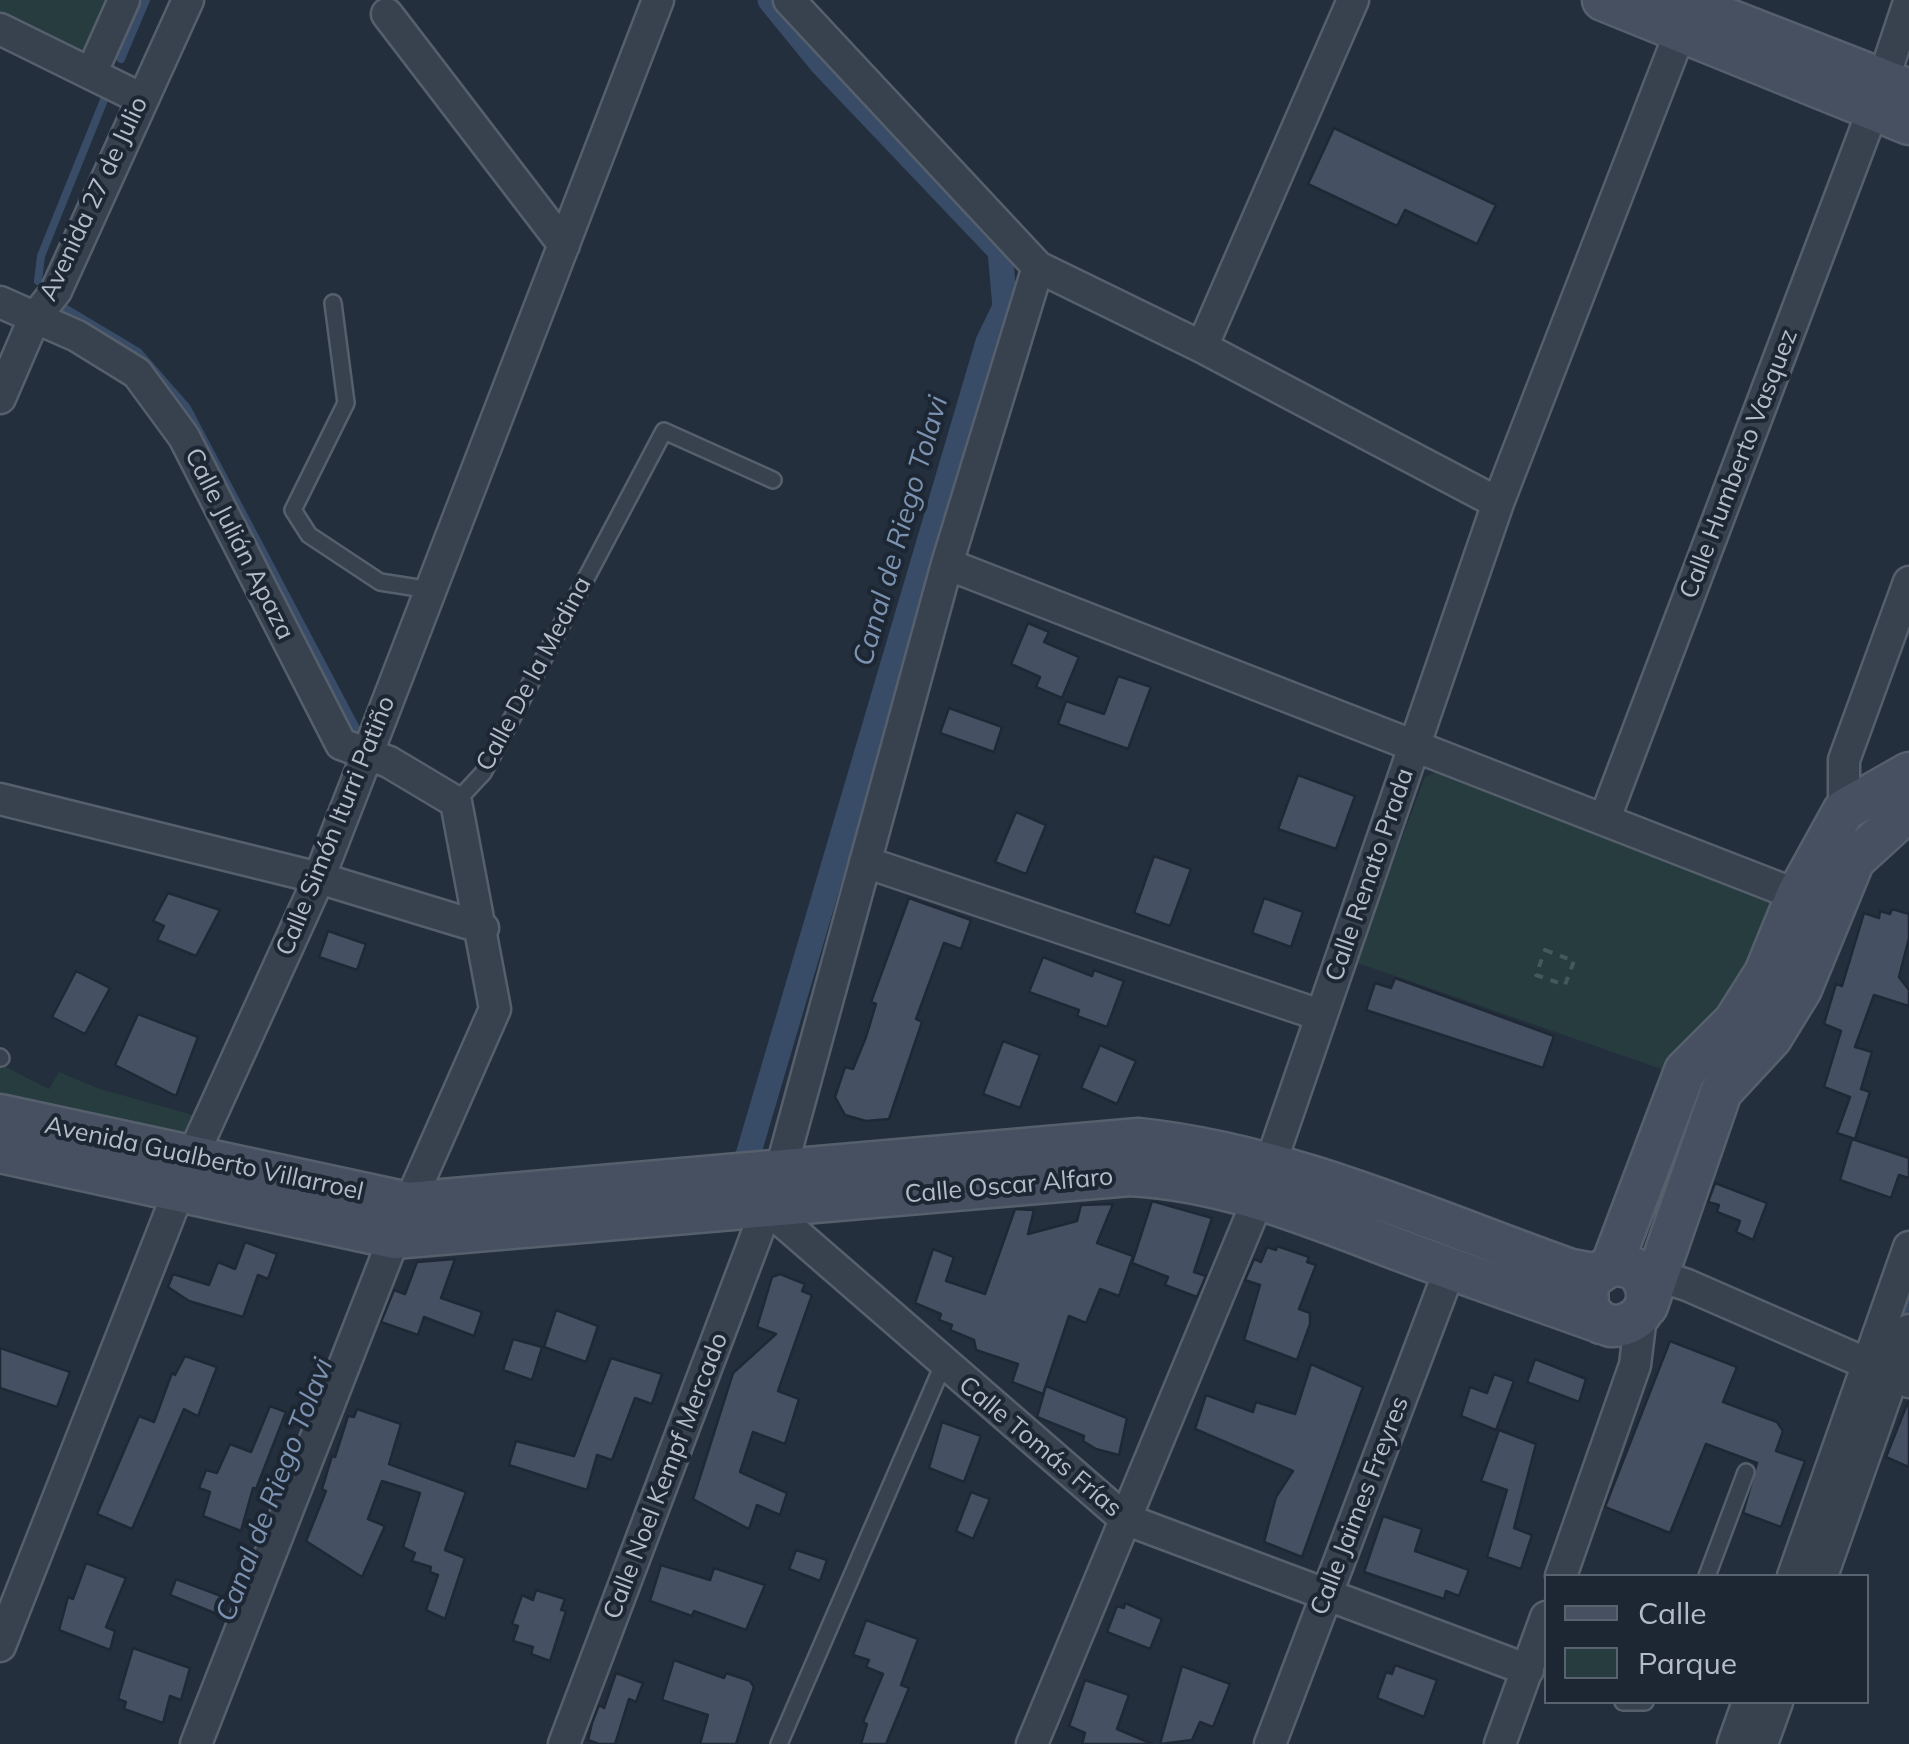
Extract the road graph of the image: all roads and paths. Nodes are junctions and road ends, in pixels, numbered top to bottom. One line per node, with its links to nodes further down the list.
1 (124, 0): 11 (street)
2 (188, 0): 12 (street, Avenida 27 de Julio)
3 (658, 0): 14 (street, Calle Simón Iturri Patiño)
4 (789, 0): 15 (street)
5 (1353, 0): 19 (street)
6 (1603, 0): 8 (main road)
7 (1909, 2): 13 (street, Calle Humberto Vasquez)
8 (1685, 10): 13 (main road); 22 (street, Calle Renato Prada)
9 (387, 14): 14 (street)
10 (0, 29): 11 (street)
11 (90, 74): 12 (street)
12 (142, 99): 18 (street, Avenida 27 de Julio)
13 (1894, 101): 33 (street, Calle Humberto Vasquez)
14 (564, 245): 25 (street, Calle Simón Iturri Patiño)
15 (1038, 268): 19 (street); 23 (street, Calle Noel Kempf Mercado)
16 (0, 302): 18 (street, Calle Julián Apaza)
17 (333, 303): 25 (lane)
18 (34, 320): 20 (street, Avenida 27 de Julio); 27 (street, Calle Julián Apaza)
19 (1202, 347): 22 (street)
20 (0, 398)
21 (774, 480): 30 (lane, Calle De la Medina)
22 (1498, 502): 26 (street, Calle Renato Prada)
23 (947, 564): 26 (street); 34 (street, Calle Noel Kempf Mercado)
24 (1909, 582): 31 (street)
25 (431, 590): 27 (street, Calle Simón Iturri Patiño)
26 (1416, 746): 33 (street); 39 (street, Calle Renato Prada)
27 (368, 755): 30 (street, Calle Julián Apaza); 35 (street, Calle Simón Iturri Patiño)
28 (1909, 773): 31 (main road)
29 (0, 800): 35 (street)
30 (456, 802): 37 (street)
31 (1844, 810): 36 (main road)
32 (1909, 816): 49 (main road)
33 (1604, 818): 36 (street)
34 (865, 862): 39 (street); 44 (street, Calle Noel Kempf Mercado)
35 (318, 878): 37 (street); 42 (street, Calle Simón Iturri Patiño)
36 (1797, 895): 49 (main road)
37 (483, 928): 46 (street)
38 (1545, 950): 38 (path)
39 (1320, 1015): 43 (street, Calle Renato Prada)
40 (0, 1115): 42 (main road, Avenida Gualberto Villarroel)
41 (0, 1152): 45 (main road, Avenida Gualberto Villarroel)
42 (194, 1155): 45 (street, Calle Simón Iturri Patiño); 46 (main road, Avenida Gualberto Villarroel)
43 (1265, 1180): 44 (main road, Calle Oscar Alfaro); 48 (main road, Calle Oscar Alfaro); 49 (main road, Calle Oscar Alfaro); 54 (street, Calle Renato Prada)
44 (774, 1191): 46 (main road, Calle Oscar Alfaro); 51 (street, Calle Tomás Frías); 66 (street, Calle Noel Kempf Mercado)
45 (178, 1194): 46 (main road, Avenida Gualberto Villarroel); 61 (street, Calle Simón Iturri Patiño)
46 (401, 1221): 65 (street)
47 (1909, 1248): 52 (street)
48 (1450, 1268): 49 (main road, Calle Oscar Alfaro); 59 (street, Calle Jaimes Freyres)
49 (1625, 1294): 52 (street, Calle Oscar Alfaro); 55 (street)
50 (1909, 1330): 52 (street)
51 (943, 1365): 54 (street, Calle Tomás Frías); 67 (lane)
52 (1890, 1374): 57 (street); 58 (street)
53 (1746, 1472): 56 (lane)
54 (1125, 1519): 59 (street, Calle Tomás Frías); 68 (street, Calle Renato Prada)
55 (1562, 1574)
56 (1708, 1574)
57 (1794, 1574)
58 (1823, 1574)
59 (1326, 1598): 62 (street, Calle Tomás Frías); 69 (street, Calle Jaimes Freyres)
60 (1544, 1630): 62 (street)
61 (0, 1646)
62 (1537, 1674): 70 (street)
63 (1747, 1704): 71 (street)
64 (1776, 1704): 72 (street)
65 (196, 1744)
66 (564, 1744)
67 (779, 1744)
68 (1032, 1744)
69 (1270, 1744)
70 (1500, 1744)
71 (1733, 1744)
72 (1762, 1744)

